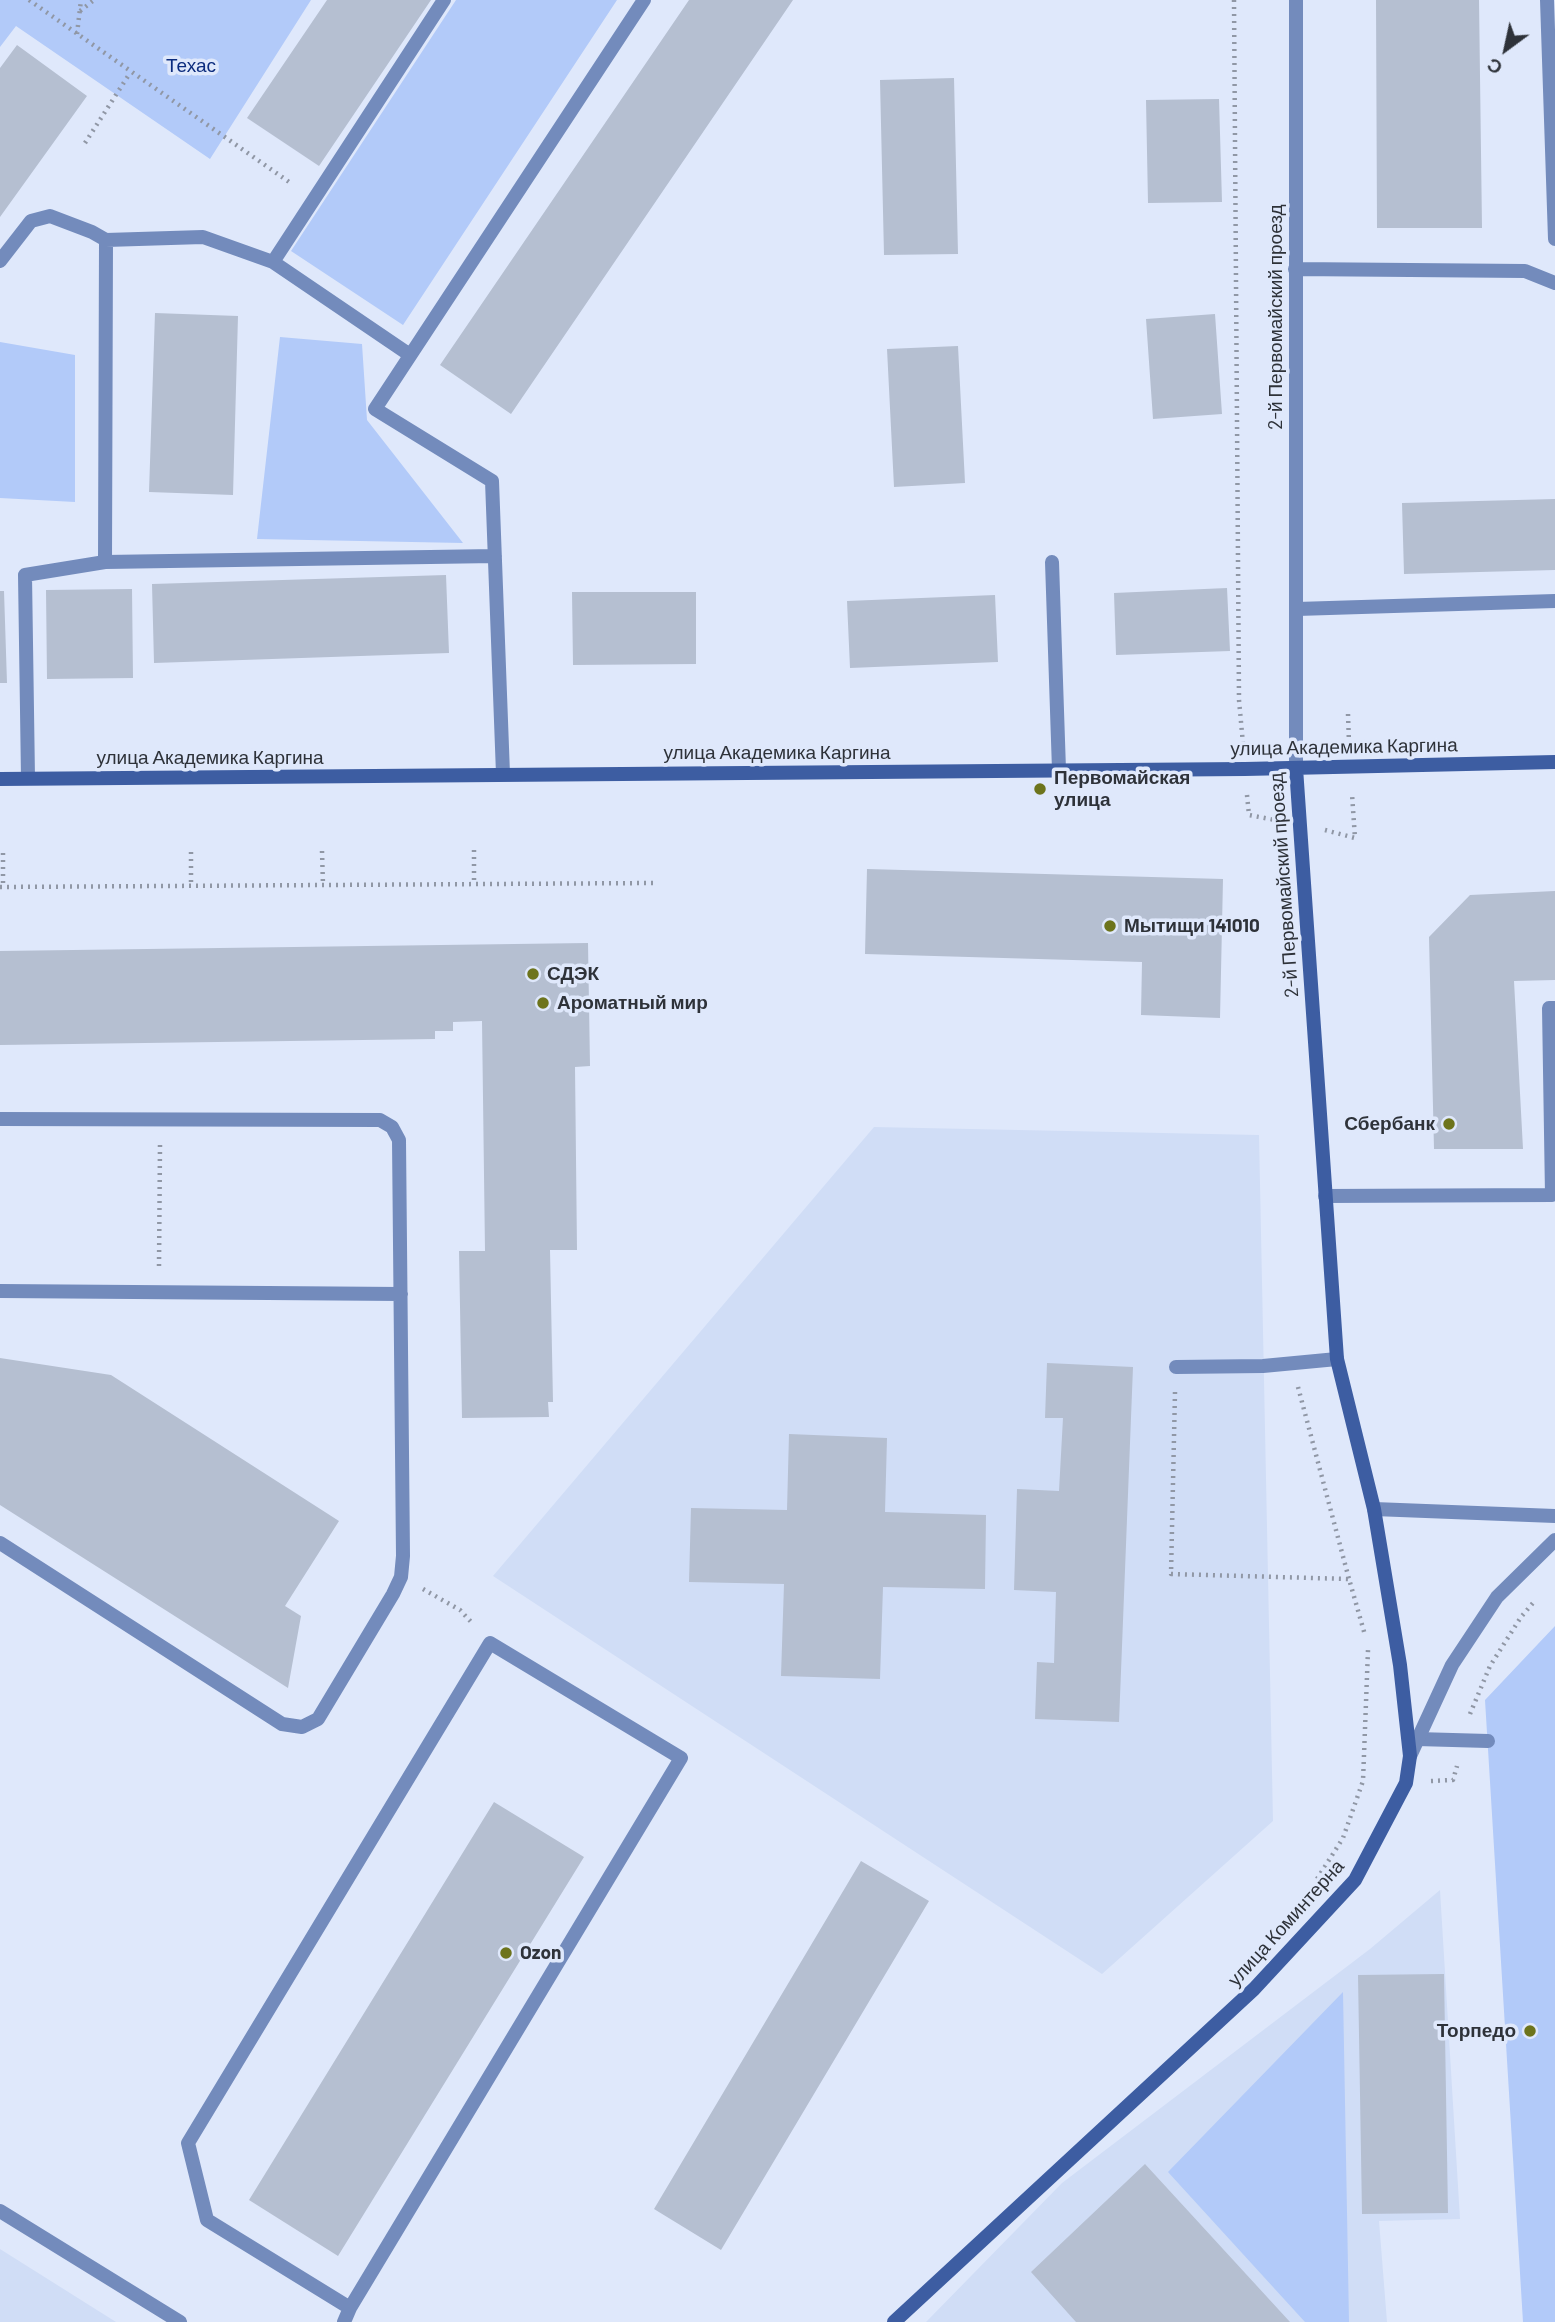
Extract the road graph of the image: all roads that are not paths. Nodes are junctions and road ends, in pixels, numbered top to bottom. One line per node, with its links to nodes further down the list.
1 (444, 0): 8 (street)
2 (644, 0): 11 (street)
3 (1296, 0): 9 (street, 2-й Первомайский проезд)
4 (1547, 0): 5 (street)
5 (1555, 239)
6 (106, 240): 7 (street); 8 (street); 13 (street)
7 (0, 261)
8 (273, 262): 11 (street)
9 (1295, 269): 10 (street); 16 (street, 2-й Первомайский проезд)
10 (1555, 284)
11 (410, 355): 12 (street)
12 (495, 556): 13 (street); 20 (street)
13 (105, 562): 21 (street)
14 (1052, 562): 19 (street)
15 (1555, 601): 16 (street)
16 (1297, 609): 18 (street, 2-й Первомайский проезд)
17 (1555, 762): 18 (street, улица Академика Каргина)
18 (1296, 768): 19 (street, улица Академика Каргина); 25 (street, 2-й Первомайский проезд)
19 (1059, 770): 20 (street, улица Академика Каргина)
20 (503, 774): 21 (street, улица Академика Каргина)
21 (28, 778): 22 (street, улица Академика Каргина)
22 (0, 779)
23 (1555, 1008): 25 (street)
24 (0, 1119): 27 (street)
25 (1325, 1196): 28 (street, 2-й Первомайский проезд)
26 (0, 1291): 27 (street)
27 (401, 1294): 33 (street)
28 (1338, 1359): 29 (street); 30 (street, 2-й Первомайский проезд)
29 (1175, 1367)
30 (1374, 1509): 31 (street); 36 (street, улица Коминтерна)
31 (1555, 1516)
32 (1555, 1540): 34 (street)
33 (0, 1543)
34 (1417, 1739): 35 (street); 36 (street)
35 (1488, 1741)
36 (1410, 1756): 41 (street, улица Коминтерна)
37 (0, 2211): 39 (street)
38 (350, 2308): 38 (street); 40 (street)
39 (180, 2322)
40 (344, 2322)
41 (894, 2322)

